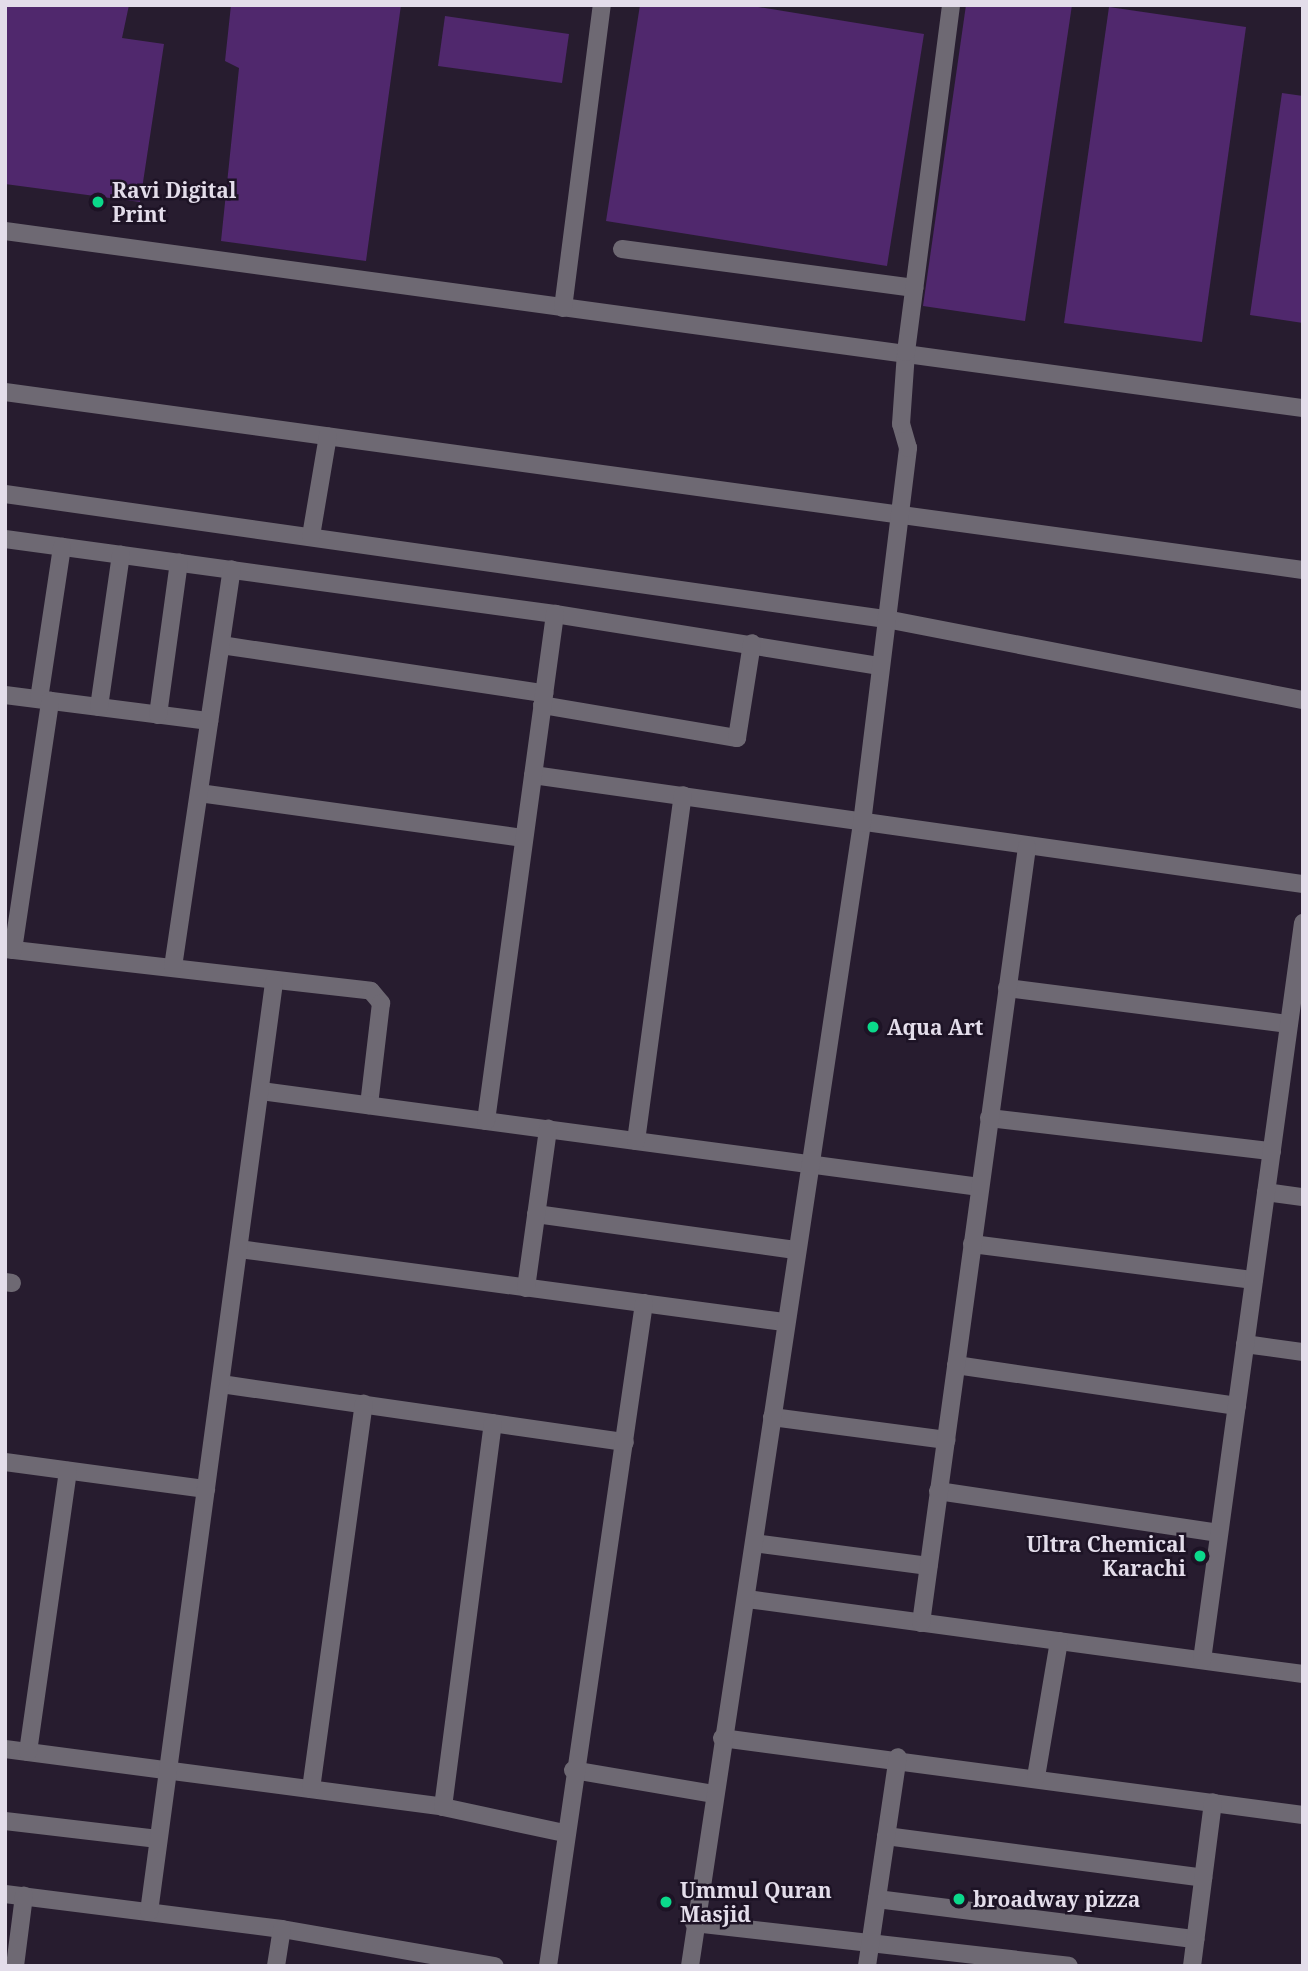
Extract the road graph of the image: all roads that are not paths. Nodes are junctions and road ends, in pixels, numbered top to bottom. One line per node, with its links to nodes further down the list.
1 (602, 5): 6 (street)
2 (951, 5): 5 (street)
3 (5, 231): 6 (street)
4 (622, 249): 5 (street)
5 (914, 288): 7 (street)
6 (563, 307): 7 (street)
7 (906, 352): 9 (street); 12 (street)
8 (5, 392): 10 (street)
9 (1303, 408)
10 (328, 436): 12 (street); 13 (street)
11 (5, 494): 13 (street)
12 (900, 515): 19 (street); 21 (street)
13 (311, 536): 21 (street)
14 (5, 540): 15 (street)
15 (62, 547): 16 (street); 27 (street)
16 (121, 555): 17 (street); 29 (street)
17 (179, 562): 18 (street); 30 (street)
18 (232, 569): 20 (street); 23 (street)
19 (1303, 570)
20 (555, 614): 22 (street); 26 (street)
21 (886, 619): 24 (street); 28 (street)
22 (752, 643): 24 (street); 26 (street)
23 (221, 645): 26 (street); 31 (street)
24 (880, 666): 35 (street)
25 (5, 695): 27 (street)
26 (543, 699): 32 (street)
27 (44, 700): 29 (street); 40 (street)
28 (1303, 700)
29 (99, 707): 30 (street)
30 (158, 715): 31 (street)
31 (209, 721): 33 (street)
32 (533, 775): 34 (street); 36 (street)
33 (199, 793): 36 (street); 41 (street)
34 (683, 796): 35 (street); 50 (street)
35 (862, 823): 37 (street); 52 (street)
36 (524, 838): 48 (street)
37 (1027, 847): 38 (street); 43 (street)
38 (1303, 884)
39 (1303, 923): 44 (street)
40 (9, 950): 41 (street)
41 (173, 967): 42 (street)
42 (274, 982): 45 (street); 46 (street)
43 (1007, 988): 44 (street); 47 (street)
44 (1289, 1024): 51 (street)
45 (261, 1091): 46 (street); 58 (street)
46 (369, 1105): 48 (street)
47 (989, 1118): 51 (street); 53 (street)
48 (485, 1121): 49 (street)
49 (548, 1129): 50 (street); 56 (street)
50 (636, 1141): 52 (street)
51 (1272, 1151): 54 (street)
52 (806, 1163): 53 (street); 59 (street)
53 (980, 1187): 57 (street)
54 (1266, 1192): 55 (street); 60 (street)
55 (1303, 1197)
56 (536, 1214): 59 (street); 61 (street)
57 (972, 1244): 60 (street); 66 (street)
58 (239, 1249): 61 (street); 67 (street)
59 (794, 1250): 63 (street)
60 (1254, 1280): 64 (street)
61 (526, 1288): 62 (street)
62 (644, 1303): 63 (street); 73 (street)
63 (785, 1322): 70 (street)
64 (1245, 1345): 65 (street); 69 (street)
65 (1303, 1352)
66 (956, 1365): 69 (street); 72 (street)
67 (221, 1384): 68 (street); 76 (street)
68 (364, 1404): 71 (street); 93 (street)
69 (1237, 1406): 78 (street)
70 (772, 1417): 72 (street); 79 (street)
71 (493, 1423): 73 (street); 96 (street)
72 (946, 1440): 77 (street)
73 (625, 1442): 91 (street)
74 (5, 1462): 75 (street)
75 (68, 1471): 76 (street); 88 (street)
76 (206, 1489): 90 (street)
77 (938, 1491): 78 (street); 80 (street)
78 (1219, 1533): 84 (street)
79 (754, 1543): 80 (street); 81 (street)
80 (928, 1566): 82 (street)
81 (747, 1599): 82 (street); 86 (street)
82 (921, 1623): 83 (street)
83 (1059, 1641): 84 (street); 92 (street)
84 (1202, 1660): 85 (street)
85 (1303, 1674)
86 (722, 1738): 89 (street); 94 (street)
87 (5, 1748): 88 (street)
88 (28, 1752): 90 (street)
89 (898, 1757): 92 (street); 100 (street)
90 (166, 1770): 93 (street); 101 (street)
91 (573, 1770): 94 (street); 99 (street)
92 (1036, 1777): 95 (street)
93 (311, 1789): 96 (street)
94 (713, 1794): 107 (street)
95 (1213, 1802): 97 (street); 102 (street)
96 (443, 1807): 99 (street)
97 (1303, 1815)
98 (5, 1821): 101 (street)
99 (564, 1833): 114 (street)
100 (886, 1836): 102 (street); 105 (street)
101 (158, 1839): 106 (street)
102 (1203, 1878): 109 (street)
103 (5, 1894): 104 (street)
104 (24, 1896): 106 (street); 111 (street)
105 (877, 1899): 109 (street); 110 (street)
106 (149, 1912): 108 (street)
107 (694, 1923): 110 (street); 115 (street)
108 (282, 1929): 112 (street); 113 (street)
109 (1195, 1940): 118 (street)
110 (871, 1941): 116 (street); 117 (street)
111 (15, 1966)
112 (276, 1966)
113 (495, 1966)
114 (548, 1966)
115 (690, 1966)
116 (867, 1966)
117 (1069, 1966)
118 (1192, 1966)

